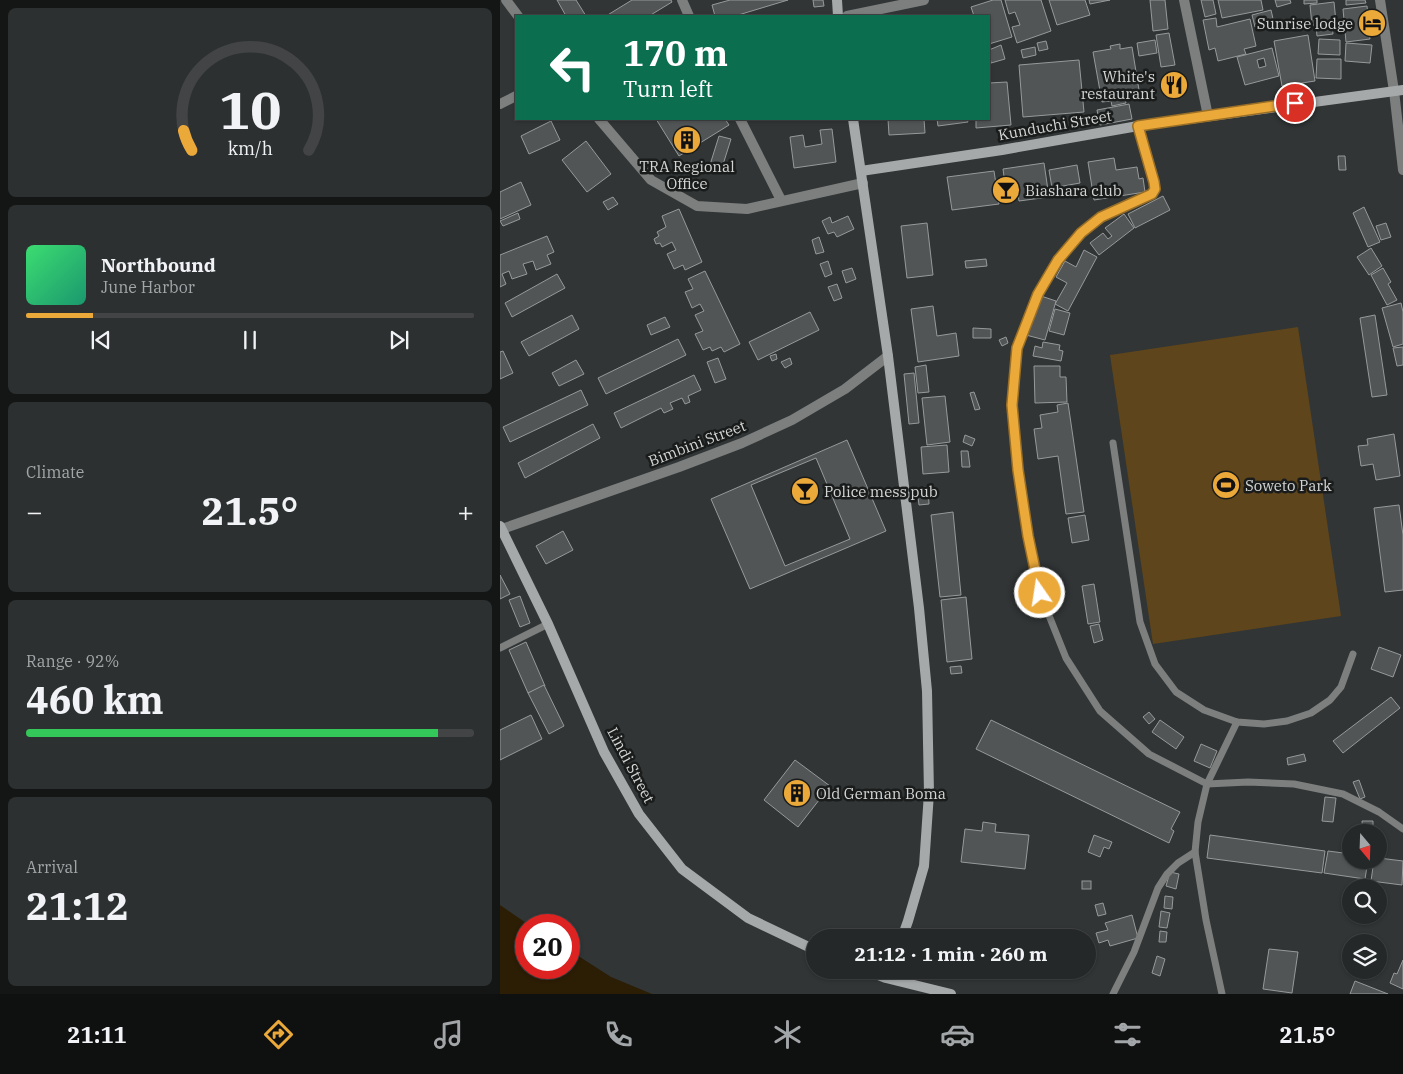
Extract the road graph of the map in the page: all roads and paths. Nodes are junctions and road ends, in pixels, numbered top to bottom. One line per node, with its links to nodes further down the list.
1 (506, 0): 7 (street)
2 (682, 0): 8 (street)
3 (836, 0): 9 (main road)
4 (924, 0): 10 (street)
5 (1184, 0): 14 (street)
6 (1380, 0): 11 (street)
7 (517, 15)
8 (689, 15)
9 (838, 15)
10 (852, 15)
11 (1398, 90): 14 (main road, Kunduchi Street); 19 (street)
12 (515, 96): 13 (street)
13 (500, 104)
14 (1208, 116): 18 (main road, Kunduchi Street)
15 (599, 120): 22 (street)
16 (741, 120): 22 (street)
17 (854, 120): 20 (main road)
18 (1138, 126): 20 (main road, Kunduchi Street); 30 (lane)
19 (1403, 170)
20 (861, 171): 21 (main road)
21 (863, 183): 22 (street); 23 (main road)
22 (781, 200)
23 (888, 356): 25 (street, Bimbini Street); 33 (main road)
24 (1113, 443): 29 (lane)
25 (501, 528): 26 (main road, Lindi Street)
26 (548, 624): 27 (lane); 34 (main road, Lindi Street)
27 (500, 648)
28 (1353, 654): 29 (lane)
29 (1237, 722): 30 (lane)
30 (1208, 784): 31 (lane); 32 (lane)
31 (1403, 829)
32 (1195, 852): 37 (lane); 38 (lane)
33 (905, 929)
34 (806, 946)
35 (903, 979): 36 (main road)
36 (951, 994)
37 (1113, 994)
38 (1222, 994)

